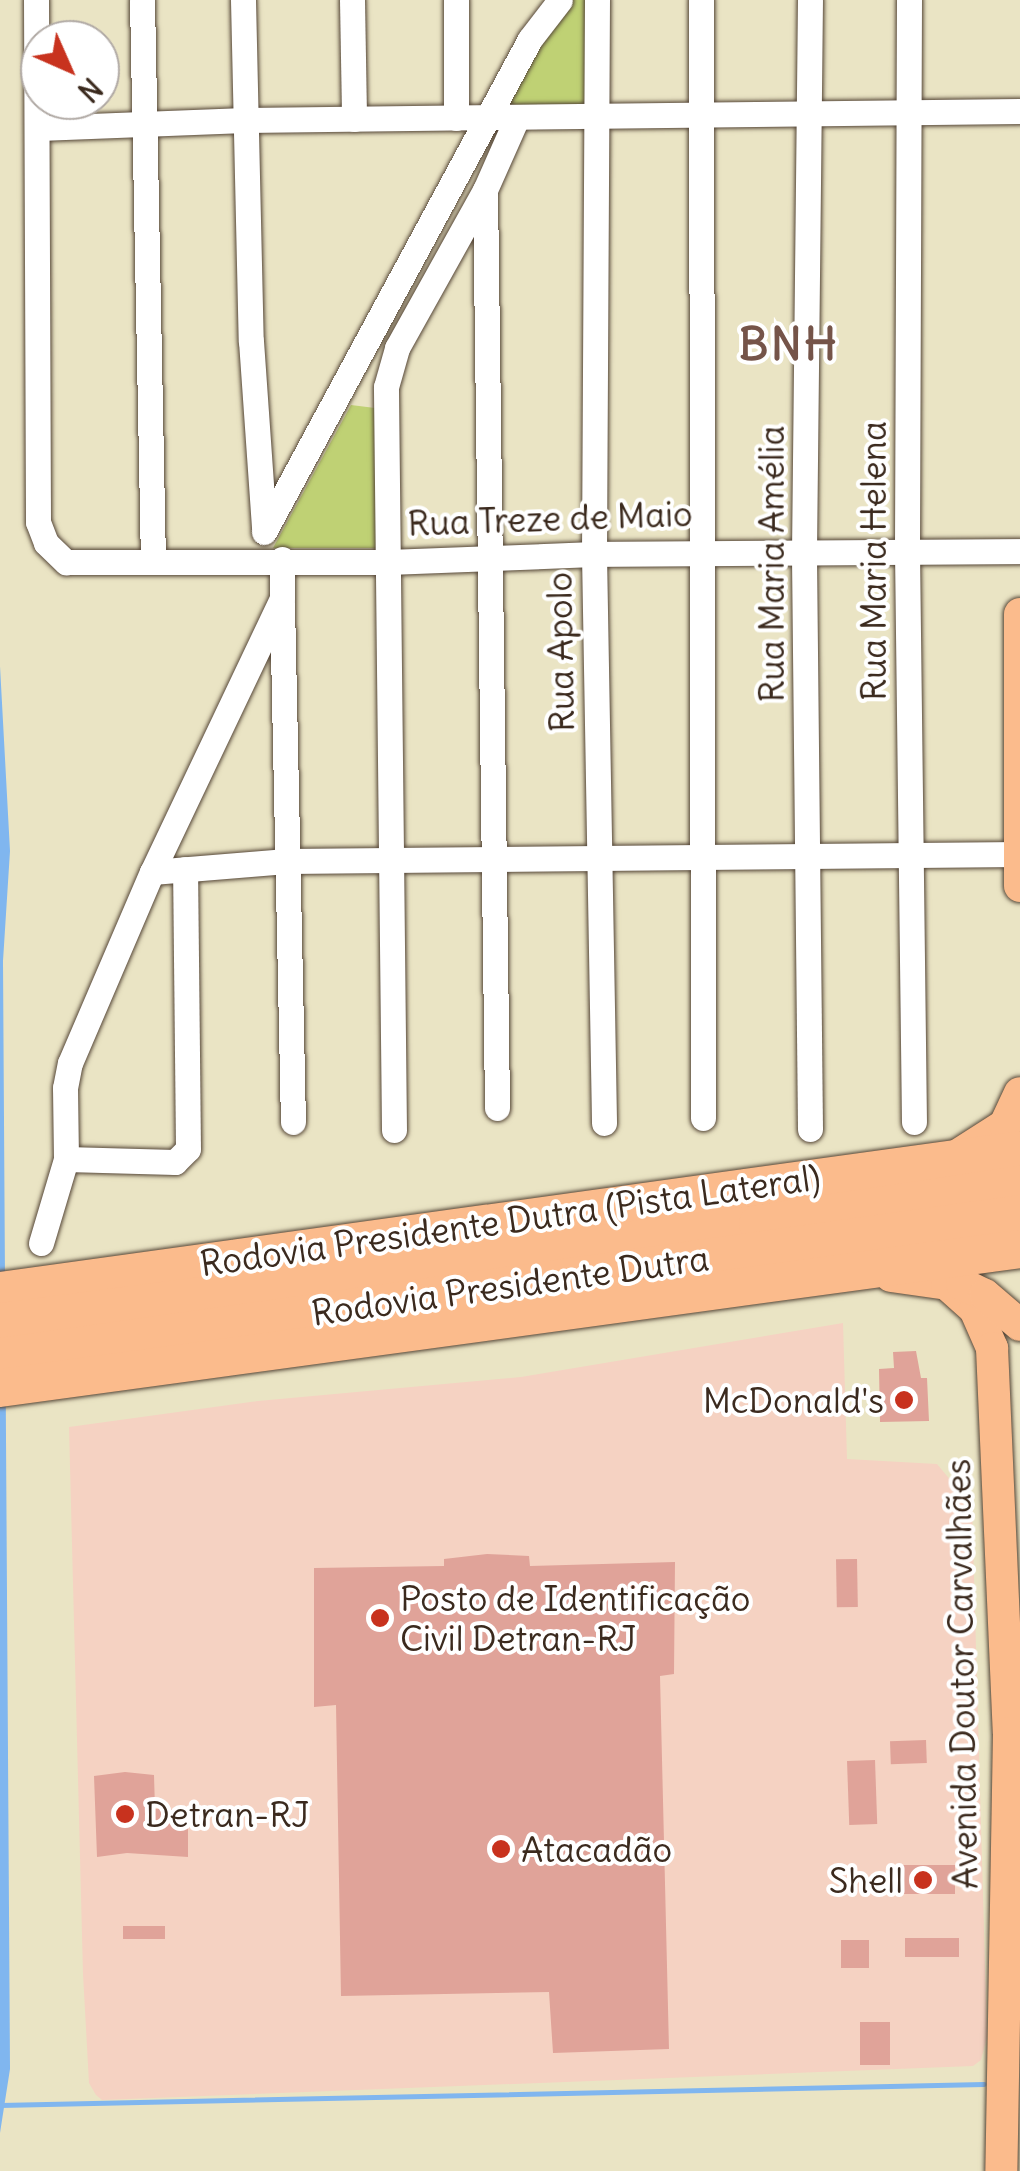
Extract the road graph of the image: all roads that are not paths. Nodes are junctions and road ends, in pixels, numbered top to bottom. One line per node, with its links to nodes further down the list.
1 (36, 0): 22 (street)
2 (142, 0): 21 (street)
3 (244, 0): 19 (street)
4 (352, 0): 16 (street)
5 (456, 0): 14 (street)
6 (560, 0): 17 (street)
7 (597, 0): 18 (street, Rua Apolo)
8 (700, 0): 15 (street)
9 (810, 0): 12 (street, Rua Maria Amélia)
10 (909, 0): 13 (street, Rua Maria Helena)
11 (1020, 112): 13 (street)
12 (809, 115): 13 (street); 15 (street); 29 (street, Rua Maria Amélia)
13 (907, 116): 25 (street, Rua Maria Helena)
14 (456, 118): 16 (street); 17 (street)
15 (703, 118): 18 (street); 28 (street)
16 (354, 119): 19 (street)
17 (486, 119): 20 (street); 24 (street)
18 (593, 119): 20 (street); 27 (street, Rua Apolo)
19 (245, 120): 21 (street); 24 (street)
20 (516, 120): 23 (street)
21 (142, 124): 22 (street); 32 (street)
22 (39, 128): 32 (street, Rua Treze de Maio)
23 (485, 190): 30 (street); 33 (street)
24 (264, 532): 31 (street)
25 (907, 551): 26 (street, Rua Treze de Maio); 29 (street, Rua Treze de Maio); 40 (street, Rua Maria Helena)
26 (1020, 551)
27 (594, 554): 28 (street, Rua Treze de Maio); 30 (street, Rua Treze de Maio); 41 (street, Rua Apolo)
28 (700, 554): 29 (street, Rua Treze de Maio); 39 (street)
29 (804, 554): 37 (street, Rua Maria Amélia)
30 (490, 558): 33 (street, Rua Treze de Maio); 43 (street)
31 (272, 560): 32 (street, Rua Treze de Maio); 33 (street, Rua Treze de Maio); 34 (street)
32 (153, 562)
33 (388, 562): 42 (street)
34 (282, 598): 44 (street); 46 (street)
35 (1020, 614): 36 (main road)
36 (1020, 642): 38 (main road)
37 (808, 854): 39 (street); 40 (street); 54 (street, Rua Maria Amélia)
38 (1020, 854): 40 (street); 47 (main road)
39 (704, 856): 41 (street); 50 (street)
40 (910, 856): 52 (street, Rua Maria Helena)
41 (598, 859): 43 (street); 53 (street, Rua Apolo)
42 (391, 860): 43 (street); 44 (street); 55 (street)
43 (494, 861): 49 (street)
44 (287, 862): 45 (street); 51 (street)
45 (185, 869): 46 (street); 57 (street)
46 (152, 872): 57 (street)
47 (1020, 886)
48 (1020, 1092): 58 (main road)
49 (497, 1108)
50 (703, 1118)
51 (294, 1122)
52 (914, 1122)
53 (604, 1123)
54 (810, 1129)
55 (394, 1130)
56 (1020, 1150): 58 (highway, Rodovia Presidente Dutra (Pista Lateral))
57 (66, 1159): 61 (street)
58 (947, 1160): 66 (highway, Rodovia Presidente Dutra (Pista Lateral))
59 (1020, 1184): 66 (highway, Rodovia Presidente Dutra)
60 (1020, 1214): 66 (highway, Rodovia Presidente Dutra)
61 (41, 1244)
62 (1020, 1249): 63 (highway, Rodovia Presidente Dutra (Pista Lateral))
63 (856, 1272): 64 (main road); 66 (highway, Rodovia Presidente Dutra (Pista Lateral))
64 (947, 1284): 65 (main road); 68 (main road, Avenida Doutor Carvalhães)
65 (1020, 1326)
66 (16, 1330): 67 (highway, Rodovia Presidente Dutra (Pista Lateral))
67 (0, 1388)
68 (1014, 1796): 69 (main road, Avenida Doutor Carvalhães)
69 (1001, 2116): 70 (street); 71 (main road, Avenida Doutor Carvalhães)
70 (991, 2171)
71 (1001, 2171)

